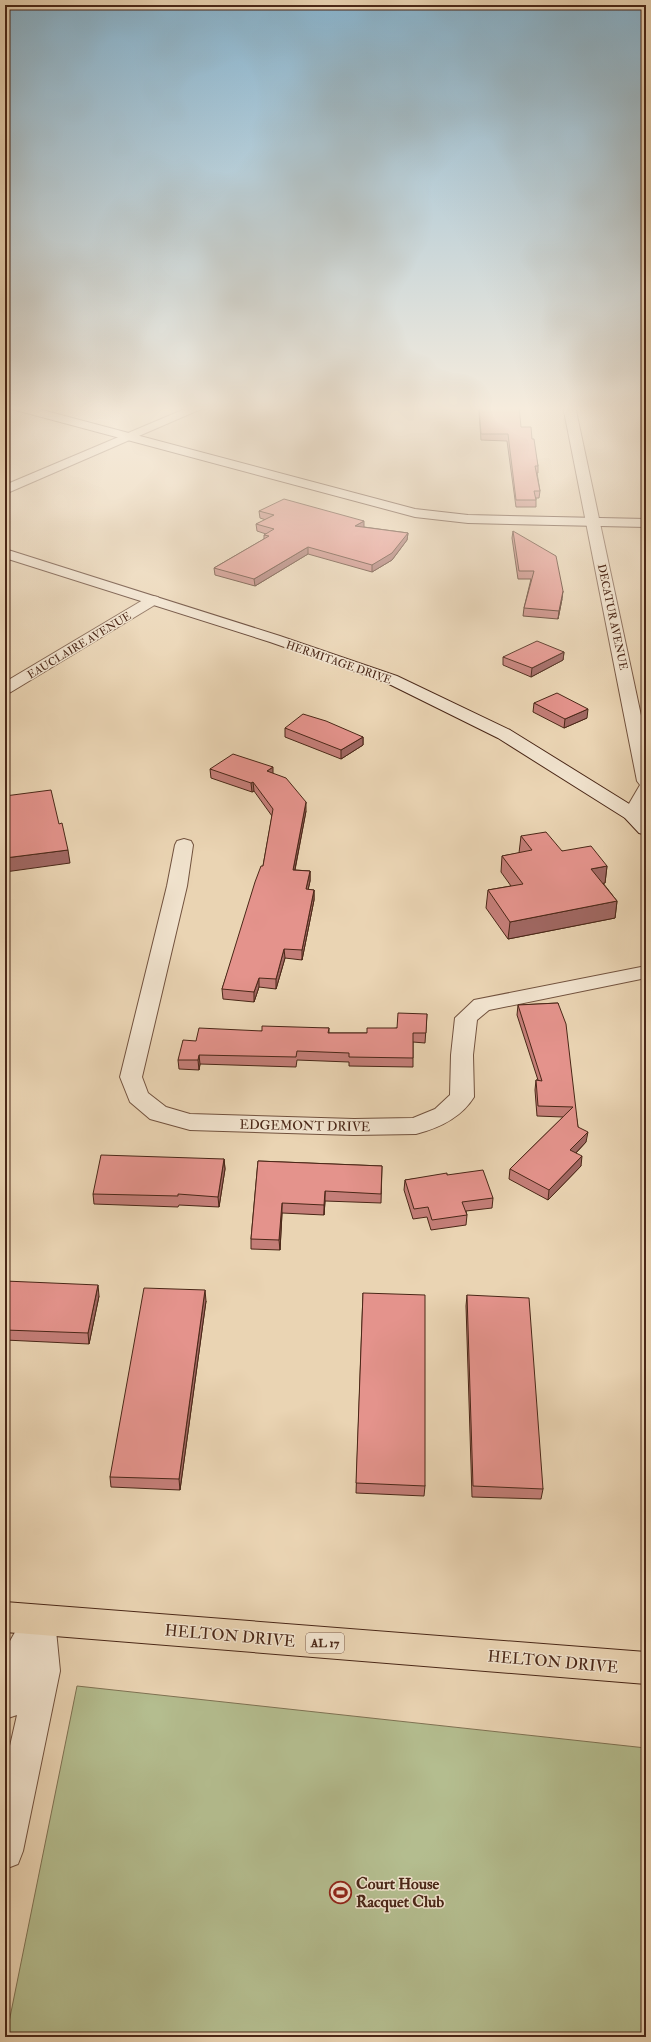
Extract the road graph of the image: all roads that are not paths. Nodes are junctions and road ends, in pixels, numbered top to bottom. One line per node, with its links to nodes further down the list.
1 (371, 501): 3 (street)
2 (589, 501): 3 (street, DECATUR AVENUE)
3 (593, 522): 4 (street); 8 (street, DECATUR AVENUE)
4 (646, 523)
5 (5, 553): 6 (street, HERMITAGE DRIVE)
6 (154, 600): 7 (street, EAUCLAIRE AVENUE); 10 (street, HERMITAGE DRIVE)
7 (5, 689)
8 (646, 781)
9 (646, 789): 10 (street)
10 (632, 814): 11 (street, HERMITAGE DRIVE)
11 (646, 829)
12 (184, 845): 13 (street, EDGEMONT DRIVE)
13 (646, 972)
14 (5, 1617): 15 (main road, HELTON DRIVE / AL 17)
15 (39, 1620): 16 (main road, HELTON DRIVE / AL 17); 17 (street); 18 (street)
16 (646, 1668)
17 (5, 1703)
18 (5, 1851)

